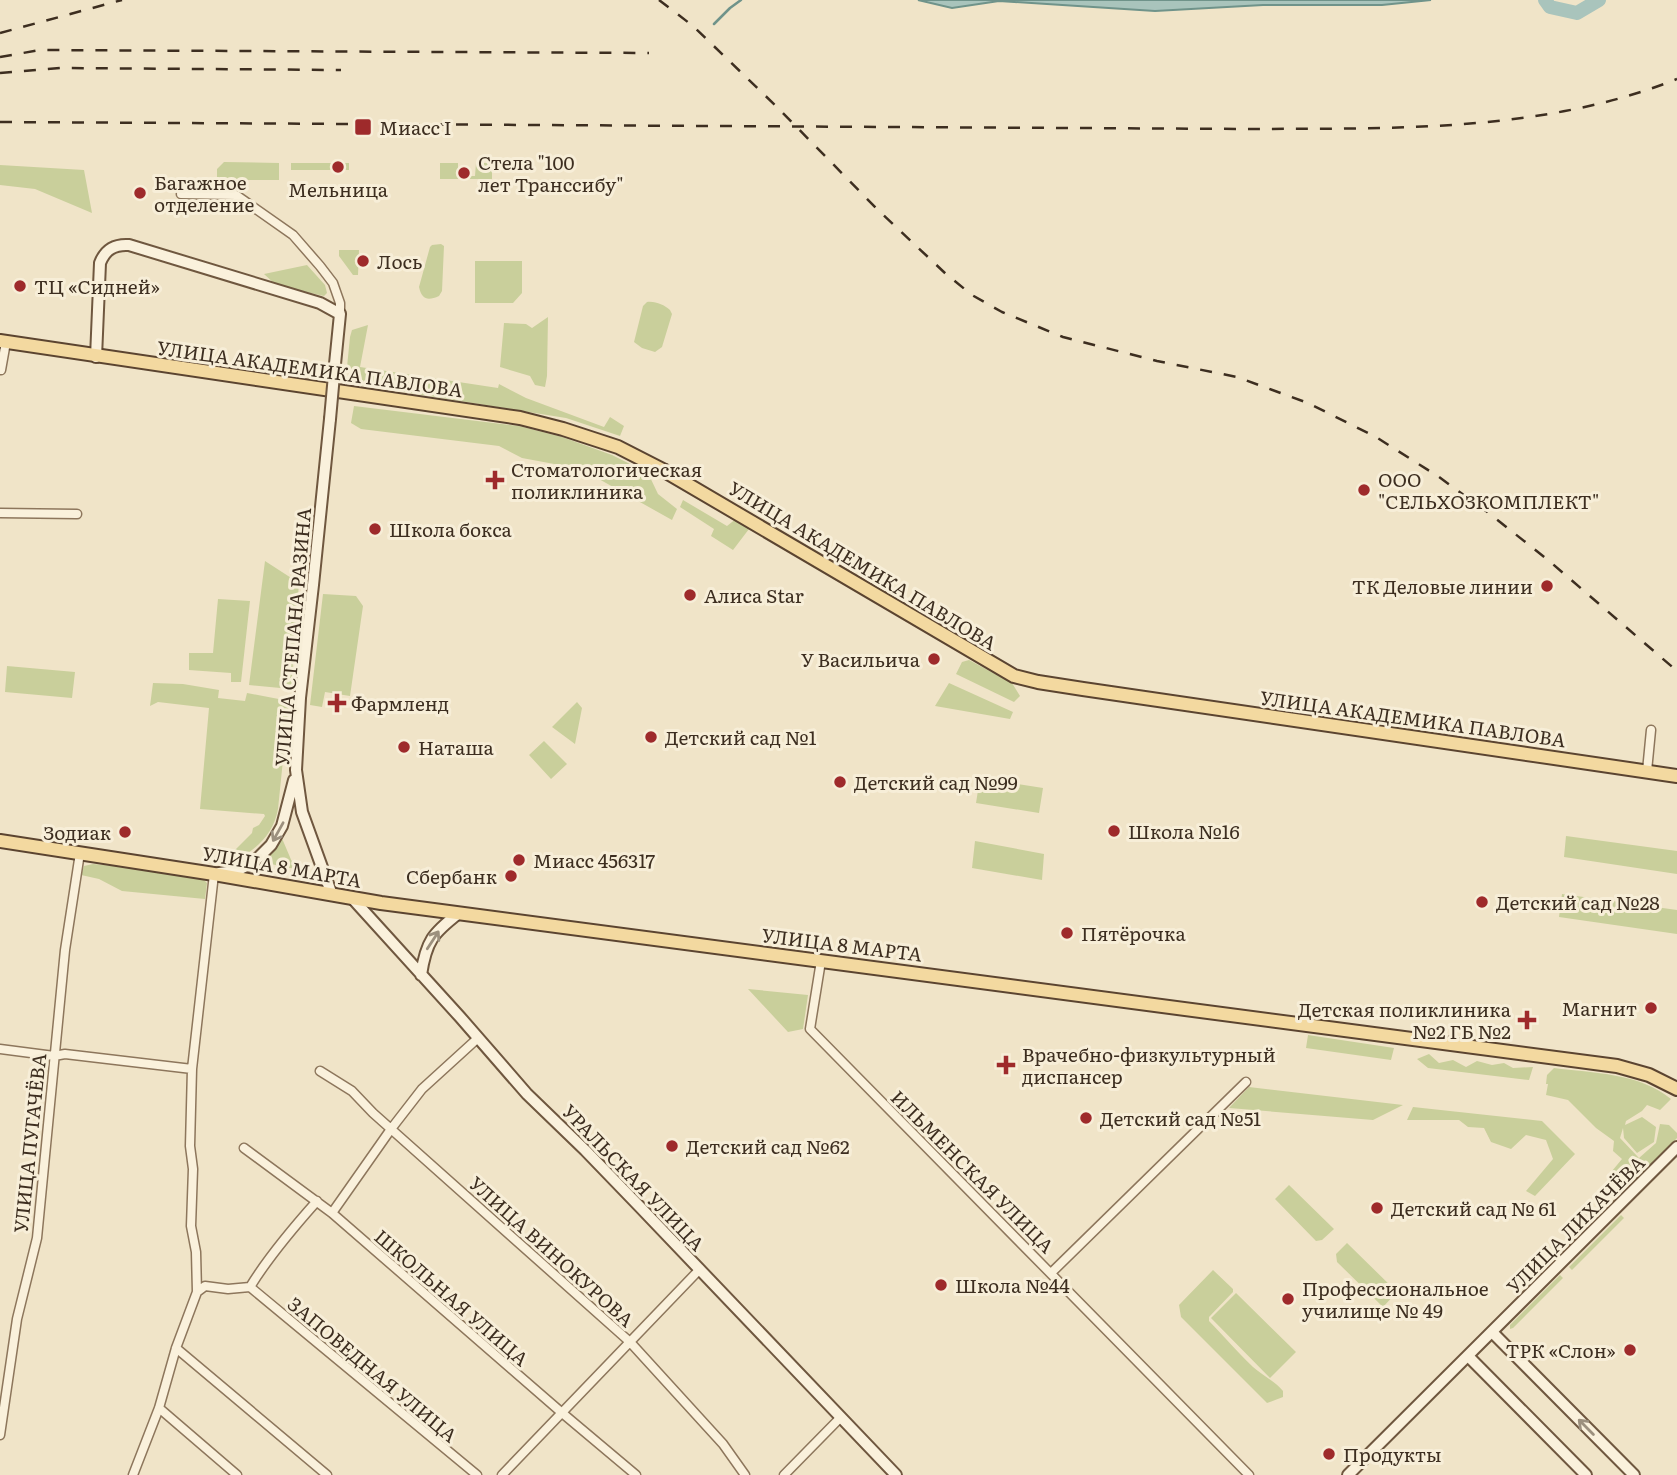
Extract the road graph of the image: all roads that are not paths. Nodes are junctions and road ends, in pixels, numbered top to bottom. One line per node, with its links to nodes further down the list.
1 (181, 194): 2 (street)
2 (340, 313): 4 (main road); 9 (main road, УЛИЦА СТЕПАНА РАЗИНА, bridge)
3 (3, 342): 4 (main road, УЛИЦА АКАДЕМИКА ПАВЛОВА); 5 (street)
4 (96, 356): 10 (main road, УЛИЦА АКАДЕМИКА ПАВЛОВА)
5 (1, 370)
6 (0, 513): 7 (street)
7 (77, 514)
8 (1651, 730): 10 (street)
9 (296, 770): 14 (main road, one-way to 14); 15 (main road, УЛИЦА СТЕПАНА РАЗИНА)
10 (1647, 771): 11 (main road, УЛИЦА АКАДЕМИКА ПАВЛОВА)
11 (1677, 776)
12 (0, 841): 13 (main road, УЛИЦА 8 МАРТА)
13 (80, 853): 14 (main road, УЛИЦА 8 МАРТА); 22 (street, УЛИЦА ПУГАЧЁВА)
14 (214, 874): 15 (main road, УЛИЦА 8 МАРТА); 23 (street)
15 (332, 895): 16 (main road, УЛИЦА 8 МАРТА)
16 (352, 898): 17 (main road, УЛИЦА 8 МАРТА); 19 (main road, УРАЛЬСКАЯ УЛИЦА)
17 (459, 913): 18 (main road, УЛИЦА 8 МАРТА); 19 (main road, one-way to 17)
18 (821, 961): 26 (main road, УЛИЦА 8 МАРТА); 33 (street, ИЛЬМЕНСКАЯ УЛИЦА)
19 (421, 975): 20 (main road, УРАЛЬСКАЯ УЛИЦА)
20 (478, 1038): 27 (street); 32 (main road, УРАЛЬСКАЯ УЛИЦА)
21 (0, 1049): 22 (street)
22 (54, 1056): 23 (street); 43 (street, УЛИЦА ПУГАЧЁВА)
23 (192, 1069): 35 (street)
24 (320, 1071): 27 (street, УЛИЦА ВИНОКУРОВА)
25 (1246, 1082): 33 (street)
26 (1677, 1089)
27 (391, 1129): 31 (street); 37 (street, УЛИЦА ВИНОКУРОВА)
28 (1677, 1147): 36 (main road, УЛИЦА ЛИХАЧЁВА)
29 (244, 1149): 30 (street, ШКОЛЬНАЯ УЛИЦА)
30 (317, 1201): 31 (street, ШКОЛЬНАЯ УЛИЦА); 34 (street)
31 (332, 1213): 41 (street, ШКОЛЬНАЯ УЛИЦА)
32 (700, 1269): 37 (street); 42 (main road, УРАЛЬСКАЯ УЛИЦА)
33 (1051, 1273): 53 (street, ИЛЬМЕНСКАЯ УЛИЦА)
34 (250, 1287): 35 (street); 47 (street, ЗАПОВЕДНАЯ УЛИЦА)
35 (197, 1292): 38 (street)
36 (1492, 1332): 39 (main road, УЛИЦА ЛИХАЧЁВА); 56 (main road, one-way to 36)
37 (629, 1342): 41 (street); 50 (street, УЛИЦА ВИНОКУРОВА)
38 (176, 1348): 40 (street); 46 (street)
39 (1468, 1356): 54 (main road, УЛИЦА ЛИХАЧЁВА); 55 (main road)
40 (159, 1408): 44 (street); 45 (street)
41 (561, 1412): 48 (street); 49 (street, ШКОЛЬНАЯ УЛИЦА)
42 (841, 1417): 51 (street); 52 (main road, УРАЛЬСКАЯ УЛИЦА)
43 (0, 1435)
44 (133, 1475)
45 (237, 1475)
46 (327, 1475)
47 (477, 1475)
48 (502, 1475)
49 (636, 1475)
50 (745, 1475)
51 (784, 1475)
52 (896, 1475)
53 (1249, 1475)
54 (1348, 1475)
55 (1587, 1475)
56 (1634, 1475)

